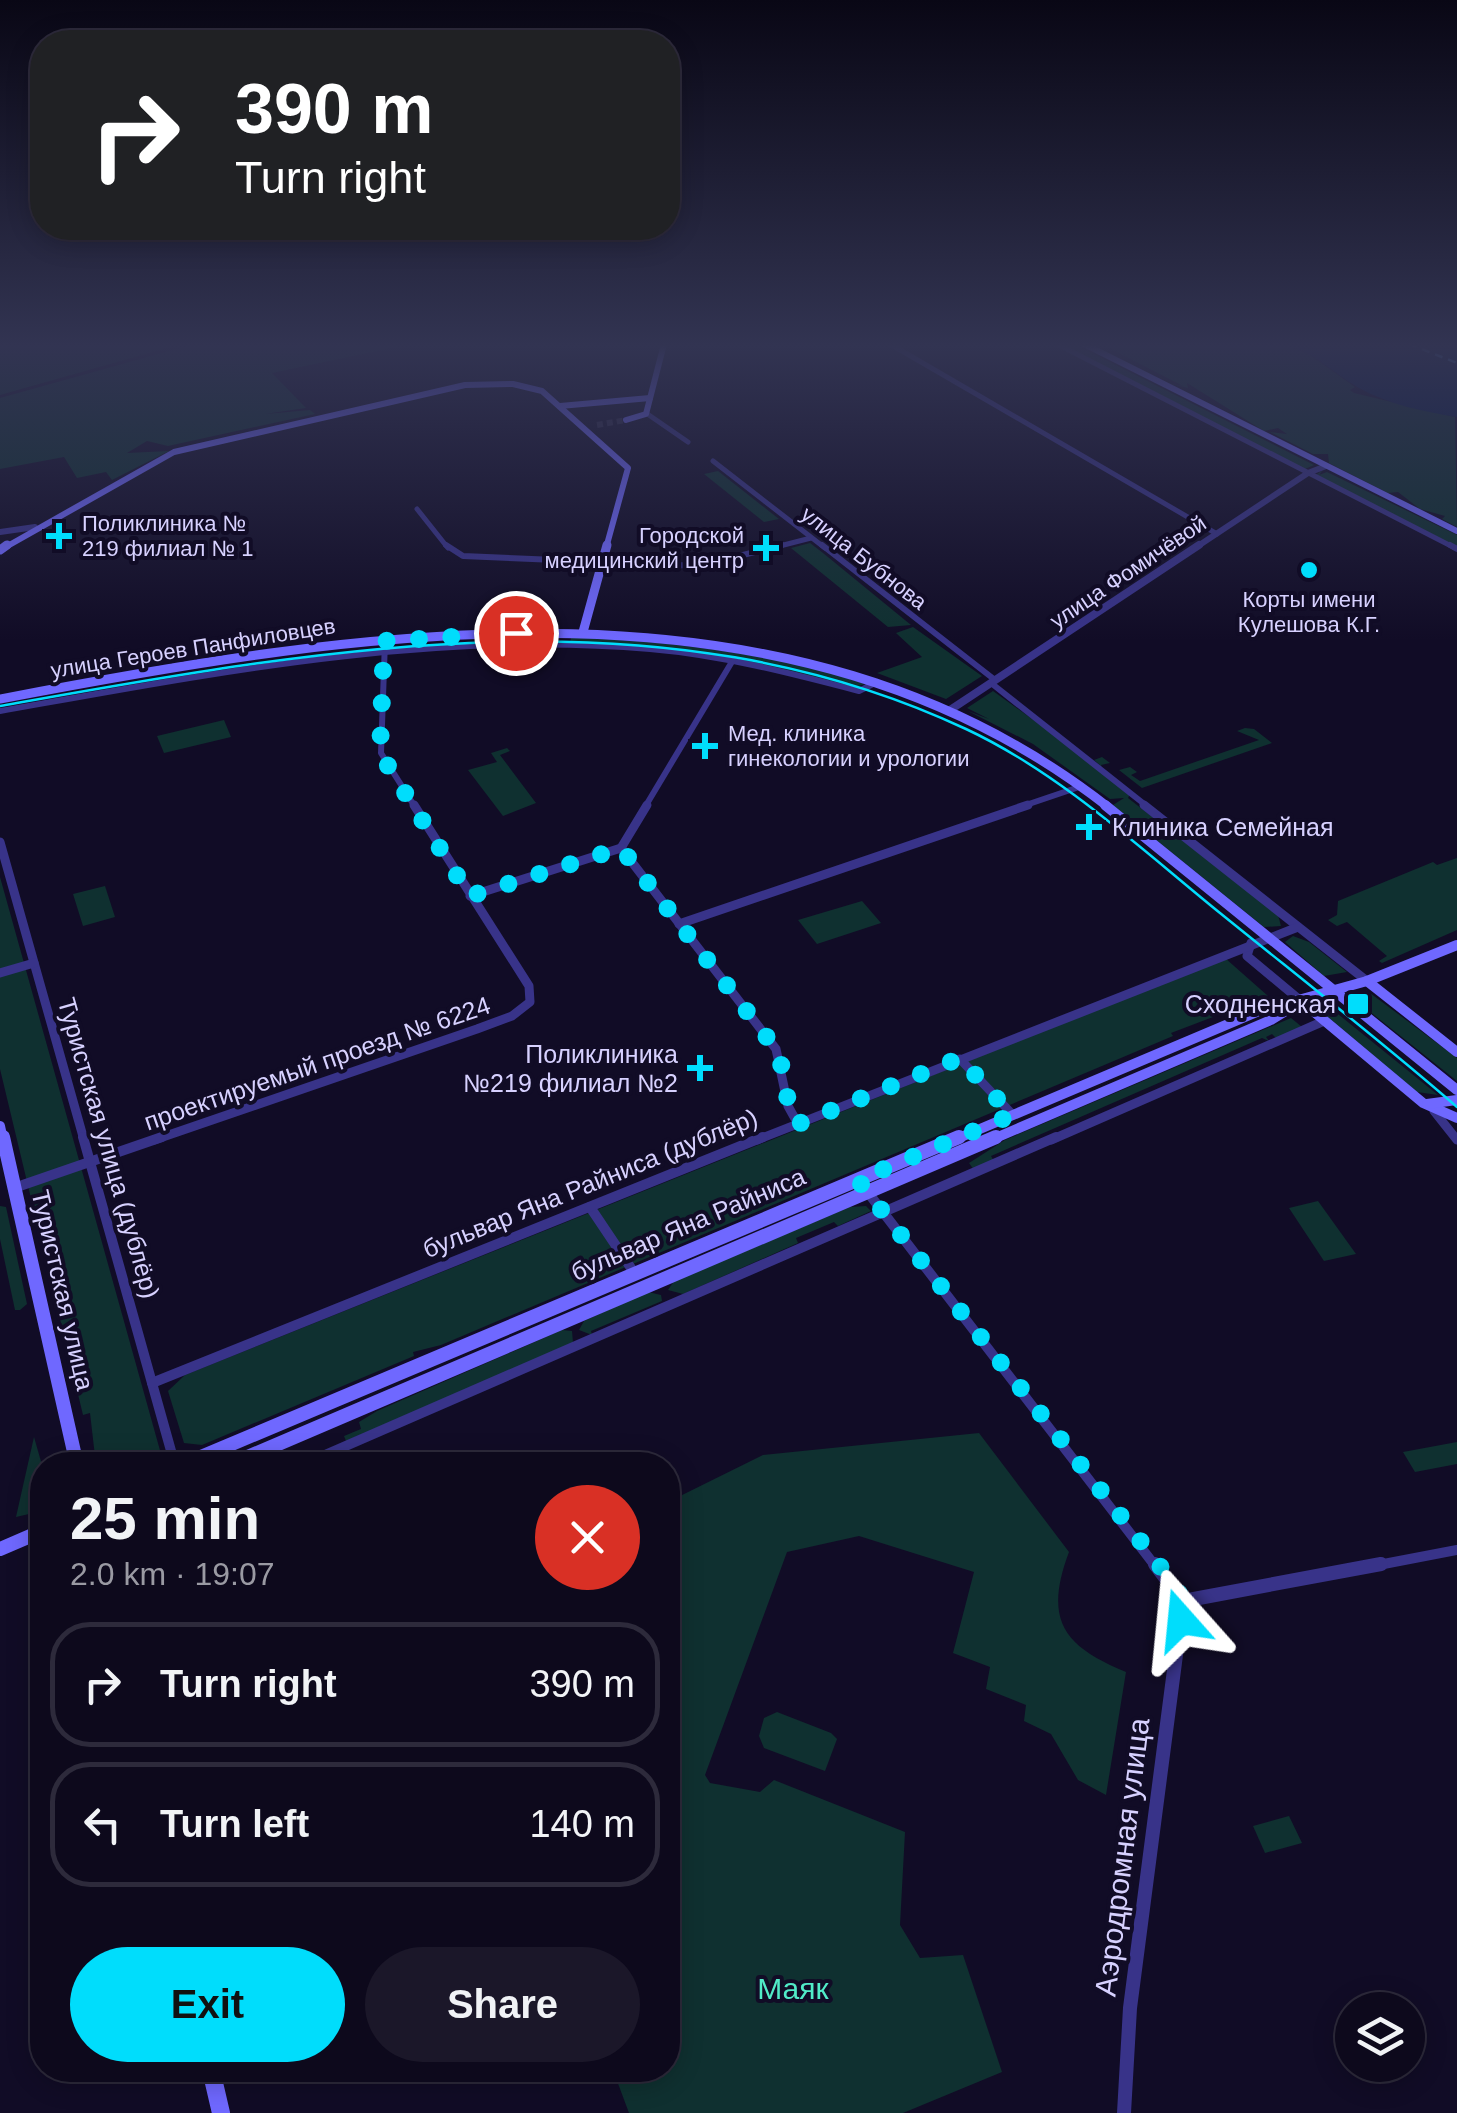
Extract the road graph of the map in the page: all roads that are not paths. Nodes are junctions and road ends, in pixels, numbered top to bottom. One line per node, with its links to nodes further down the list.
1 (212, 443): 10 (main road)
2 (601, 443): 18 (main road)
3 (1060, 443): 13 (street)
4 (1249, 443): 8 (street)
5 (1280, 443): 7 (main road)
6 (714, 461): 14 (street, улица Бубнова)
7 (1326, 466): 8 (street, улица Фомичёвой); 11 (main road)
8 (1308, 473): 13 (street, улица Фомичёвой); 15 (street)
9 (417, 509): 18 (street)
10 (35, 527): 12 (street); 16 (main road)
11 (1457, 531)
12 (0, 532)
13 (1217, 534): 25 (street, улица Фомичёвой)
14 (811, 538): 17 (street); 25 (street, улица Бубнова)
15 (1457, 549)
16 (0, 550)
17 (751, 556): 19 (street)
18 (605, 560): 19 (street); 20 (main road)
19 (629, 562)
20 (584, 632): 21 (main road, улица Героев Панфиловцев); 24 (main road, улица Героев Панфиловцев)
21 (384, 641): 22 (street, проектируемый проезд № 6224); 26 (main road, улица Героев Панфиловцев)
22 (386, 652): 23 (street); 28 (street); 35 (street, проектируемый проезд № 6224)
23 (733, 660): 24 (street); 31 (street)
24 (878, 682): 27 (main road, улица Героев Панфиловцев)
25 (993, 682): 27 (street, улица Фомичёвой); 37 (street, улица Бубнова)
26 (0, 699)
27 (950, 710): 29 (main road, улица Героев Панфиловцев)
28 (0, 711)
29 (1082, 786): 36 (street); 38 (main road, улица Героев Панфиловцев)
30 (0, 842): 32 (street, Туристская улица (дублёр))
31 (621, 848): 35 (street); 36 (street)
32 (2, 857): 33 (street, Туристская улица (дублёр))
33 (12, 884): 34 (street); 43 (street, Туристская улица (дублёр))
34 (0, 888)
35 (470, 896): 59 (street, проектируемый проезд № 6224)
36 (679, 924): 56 (street)
37 (1298, 926): 38 (street, бульвар Яна Райниса (дублёр)); 45 (street, улица Бубнова)
38 (1268, 937): 39 (street, бульвар Яна Райниса (дублёр)); 46 (main road, улица Героев Панфиловцев)
39 (1251, 944): 41 (street, бульвар Яна Райниса (дублёр)); 42 (street)
40 (1457, 944): 45 (main road)
41 (1222, 954): 42 (street); 50 (street, бульвар Яна Райниса (дублёр))
42 (1253, 961): 47 (street)
43 (34, 963): 44 (street); 59 (street, Туристская улица (дублёр))
44 (0, 972)
45 (1366, 981): 46 (main road); 49 (main road)
46 (1332, 990): 47 (main road); 51 (main road, улица Героев Панфиловцев)
47 (1301, 1001): 48 (main road); 54 (main road, бульвар Яна Райниса); 60 (main road, бульвар Яна Райниса)
48 (1324, 1022): 53 (main road); 63 (street)
49 (1457, 1052)
50 (960, 1058): 54 (street); 56 (street, бульвар Яна Райниса (дублёр))
51 (1457, 1090)
52 (1457, 1100): 53 (main road)
53 (1428, 1107): 55 (main road); 58 (street)
54 (1012, 1115): 60 (main road, бульвар Яна Райниса)
55 (1457, 1118)
56 (798, 1124): 62 (street, бульвар Яна Райниса (дублёр))
57 (0, 1126): 61 (main road, Туристская улица)
58 (1457, 1140)
59 (90, 1162): 61 (street, проектируемый проезд № 6224); 69 (street, Туристская улица (дублёр))
60 (862, 1186): 63 (street); 64 (main road, бульвар Яна Райниса); 65 (main road, бульвар Яна Райниса)
61 (14, 1188): 70 (main road, Туристская улица)
62 (590, 1207): 64 (street); 69 (street, бульвар Яна Райниса (дублёр))
63 (883, 1212): 66 (street); 78 (street)
64 (636, 1274): 72 (main road, бульвар Яна Райниса)
65 (658, 1282): 66 (street); 67 (main road, бульвар Яна Райниса)
66 (671, 1302): 68 (street)
67 (568, 1320): 68 (street); 73 (main road, бульвар Яна Райниса)
68 (581, 1342): 74 (street)
69 (152, 1383): 71 (street, Туристская улица (дублёр))
70 (74, 1452)
71 (175, 1452)
72 (210, 1452)
73 (259, 1452)
74 (331, 1452)
75 (30, 1537): 76 (main road)
76 (0, 1549)
77 (1457, 1550): 78 (street)
78 (1183, 1601): 81 (street, Аэродромная улица)
79 (214, 2082): 80 (main road)
80 (221, 2113)
81 (1124, 2113)

